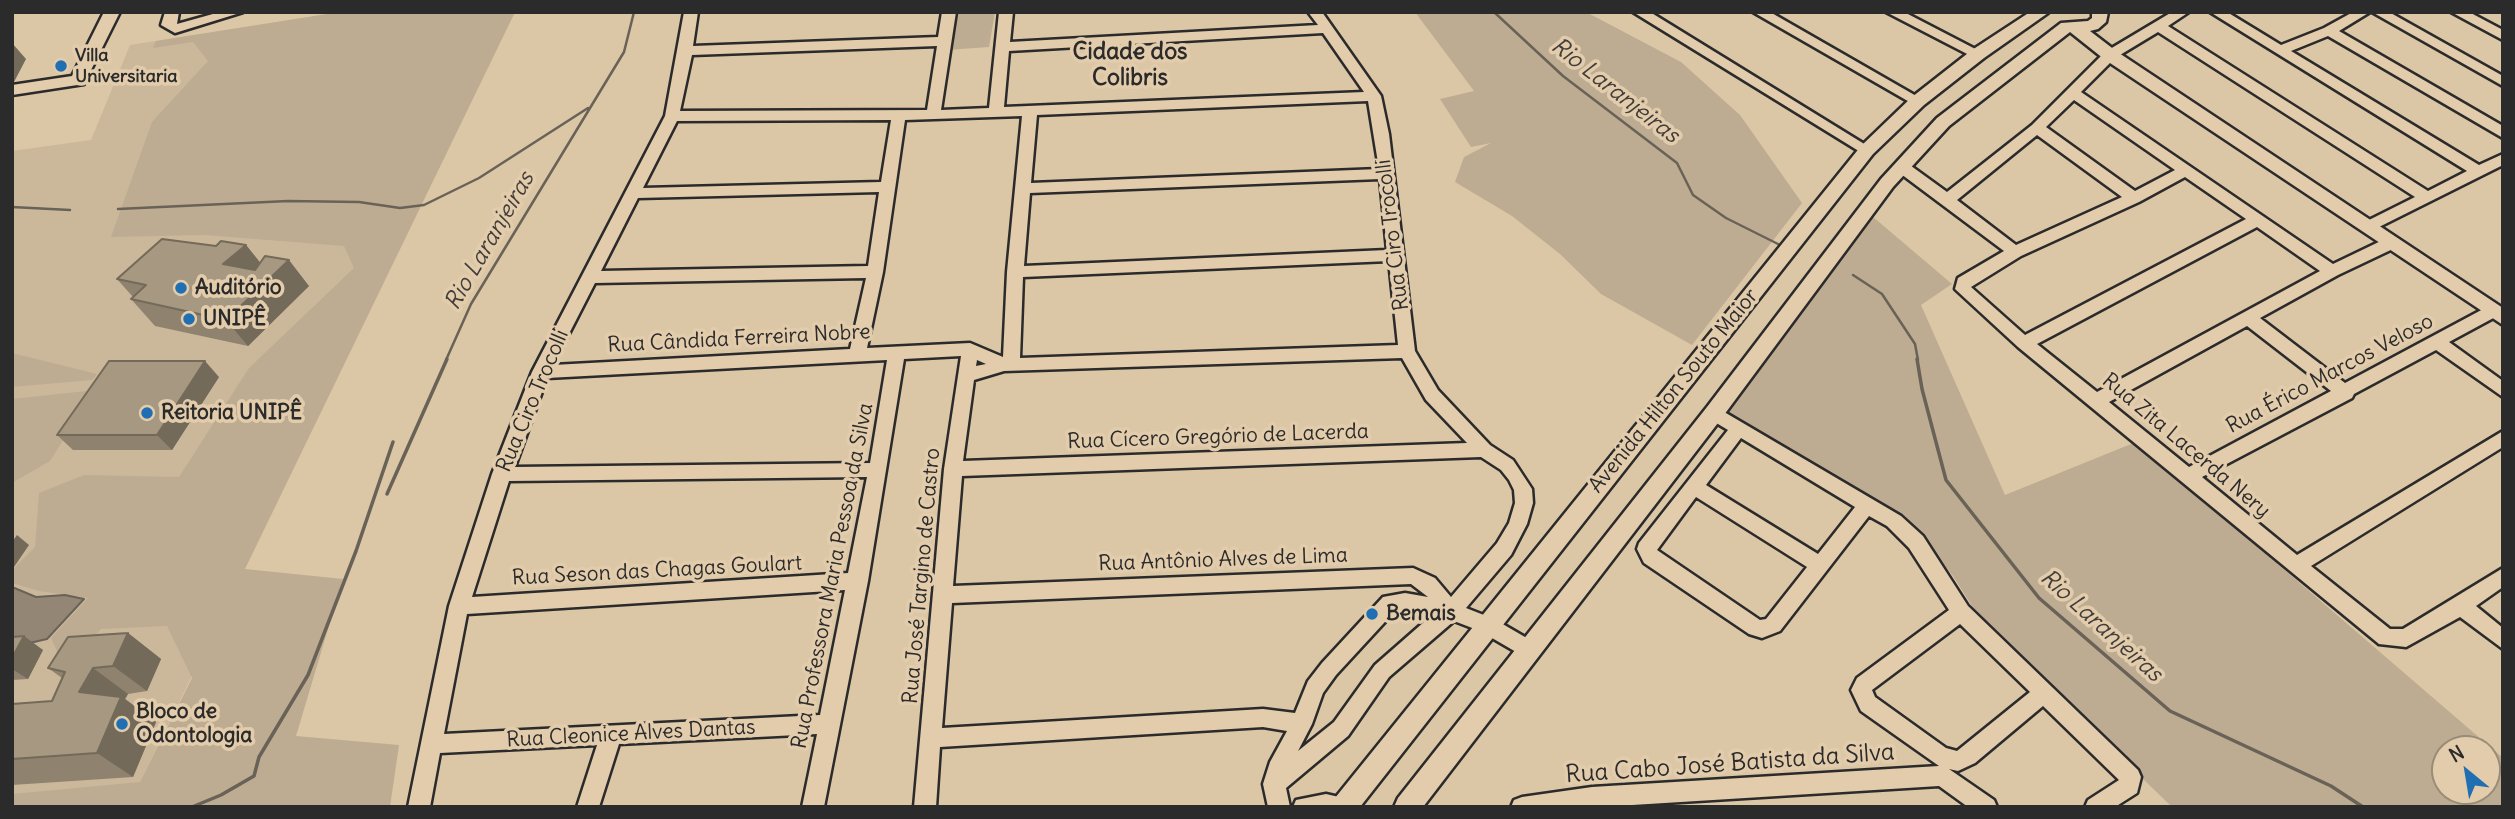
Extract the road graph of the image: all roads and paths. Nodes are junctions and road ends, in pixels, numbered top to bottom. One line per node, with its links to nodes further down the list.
1 (112, 12): 30 (main road)
2 (236, 12): 16 (street)
3 (691, 12): 26 (street, Rua Ciro Trocolli)
4 (949, 12): 23 (street)
5 (1006, 12): 24 (street)
6 (1315, 12): 20 (street, Rua Ciro Trocolli)
7 (1760, 12): 33 (street)
8 (1893, 12): 27 (street)
9 (2182, 12): 18 (street)
10 (2217, 12): 25 (street)
11 (2363, 12): 21 (street)
12 (2379, 12): 29 (street)
13 (2458, 12): 22 (street)
14 (1639, 13): 41 (street)
15 (2039, 13): 19 (main road); 27 (main road, Avenida Hilton Souto Maior)
16 (171, 16)
17 (2099, 18): 19 (main road); 28 (main road)
18 (2158, 26): 28 (street); 51 (street)
19 (2071, 27): 28 (main road); 43 (main road, Avenida Hilton Souto Maior)
20 (1326, 29): 24 (street); 32 (street, Rua Ciro Trocolli)
21 (2329, 31): 25 (street); 40 (street)
22 (2503, 36)
23 (946, 41): 26 (street); 37 (street)
24 (1003, 47): 35 (street)
25 (2280, 50): 45 (street)
26 (686, 51): 38 (street, Rua Ciro Trocolli)
27 (1978, 54): 33 (main road, Avenida Hilton Souto Maior)
28 (2110, 55): 31 (street); 54 (main road)
29 (2503, 82)
30 (12, 90)
31 (2072, 93): 39 (street); 44 (street)
32 (1374, 96): 34 (street); 46 (street, Rua Ciro Trocolli)
33 (1918, 101): 41 (main road, Avenida Hilton Souto Maior)
34 (1030, 111): 35 (street); 48 (street)
35 (996, 113): 37 (street)
36 (899, 114): 37 (street); 38 (street); 47 (street)
37 (933, 115)
38 (672, 116): 49 (street, Rua Ciro Trocolli)
39 (2038, 128): 50 (street); 52 (street)
40 (2503, 133)
41 (1867, 150): 95 (main road, Avenida Hilton Souto Maior)
42 (2503, 159): 45 (street)
43 (1902, 167): 52 (street); 76 (main road, Avenida Hilton Souto Maior)
44 (2185, 171): 50 (street); 53 (street)
45 (2478, 171): 51 (street)
46 (1386, 174): 48 (street); 57 (street, Rua Ciro Trocolli)
47 (887, 187): 49 (street); 59 (street)
48 (1022, 188): 60 (street)
49 (633, 193): 61 (street, Rua Ciro Trocolli)
50 (2134, 198): 56 (street)
51 (2428, 198): 54 (street)
52 (1947, 200): 56 (street)
53 (2257, 220): 58 (street); 65 (street)
54 (2367, 228): 55 (main road)
55 (2391, 243): 58 (street); 62 (main road)
56 (2015, 252): 65 (street, Rua Zita Lacerda Nery)
57 (1395, 255): 60 (street); 67 (street, Rua Ciro Trocolli)
58 (2332, 271): 63 (street)
59 (875, 272): 61 (street); 69 (street)
60 (1015, 272): 70 (street)
61 (591, 278): 71 (street, Rua Ciro Trocolli)
62 (2498, 315): 64 (street, Rua Érico Marcos Veloso)
63 (2247, 317): 74 (street); 75 (street)
64 (2437, 342): 73 (street); 74 (street, Rua Érico Marcos Veloso)
65 (2024, 343): 75 (street, Rua Zita Lacerda Nery)
66 (970, 349): 68 (street, Rua Cândida Ferreira Nobre); 70 (street); 72 (street, Rua José Targino de Castro)
67 (1407, 351): 70 (street); 79 (street, Rua Ciro Trocolli)
68 (897, 352): 69 (street, Rua Cândida Ferreira Nobre); 81 (street, Rua Professora Maria Pessoa da Silva)
69 (857, 357): 71 (street, Rua Cândida Ferreira Nobre)
70 (1008, 365): 72 (street)
71 (541, 372): 82 (street, Rua Ciro Trocolli)
72 (965, 376): 80 (street, Rua José Targino de Castro)
73 (2503, 390)
74 (2346, 393): 83 (street, Rua Érico Marcos Veloso)
75 (2096, 401): 83 (street, Rua Zita Lacerda Nery)
76 (1714, 413): 77 (street); 97 (main road, Avenida Hilton Souto Maior)
77 (1739, 428): 84 (street); 85 (street)
78 (2503, 438): 87 (street)
79 (1484, 450): 80 (street, Rua Cícero Gregório de Lacerda); 93 (street, Rua Ciro Trocolli)
80 (953, 469): 90 (street, Rua José Targino de Castro)
81 (878, 470): 82 (street); 89 (street, Rua Professora Maria Pessoa da Silva)
82 (501, 474): 91 (street, Rua Ciro Trocolli)
83 (2188, 476): 87 (street, Rua Zita Lacerda Nery)
84 (1695, 487): 86 (street); 86 (street)
85 (1867, 506): 86 (street); 94 (street)
86 (1820, 565)
87 (2295, 566): 92 (street, Rua Zita Lacerda Nery)
88 (2503, 576): 92 (street)
89 (858, 581): 91 (street, Rua Seson das Chagas Goulart); 99 (street, Rua Professora Maria Pessoa da Silva)
90 (943, 595): 93 (street, Rua Antônio Alves de Lima); 102 (street, Rua José Targino de Castro)
91 (459, 606): 103 (street, Rua Ciro Trocolli)
92 (2461, 606): 96 (street)
93 (1451, 611): 95 (street, Rua Antônio Alves de Lima); 100 (street); 104 (street, Rua Ciro Trocolli)
94 (1962, 612): 98 (street); 98 (street)
95 (1487, 625): 97 (street, Rua Antônio Alves de Lima); 111 (main road, Avenida Hilton Souto Maior)
96 (2503, 640)
97 (1530, 650): 112 (main road, Avenida Hilton Souto Maior)
98 (2044, 693): 115 (street)
99 (830, 724): 101 (street, Rua Cleonice Alves Dantas); 107 (street, Rua Professora Maria Pessoa da Silva)
100 (1302, 724): 102 (street); 104 (street)
101 (611, 735): 103 (street, Rua Cleonice Alves Dantas); 106 (street)
102 (930, 738): 108 (street, Rua José Targino de Castro)
103 (433, 744): 105 (street, Rua Ciro Trocolli)
104 (1273, 784): 109 (street)
105 (419, 807)
106 (589, 807)
107 (813, 807)
108 (925, 807)
109 (1279, 807)
110 (1304, 807): 111 (street)
111 (1344, 807)
112 (1407, 807)
113 (1521, 807): 114 (street, Rua Cabo José Batista da Silva)
114 (1986, 807)
115 (2096, 807)

